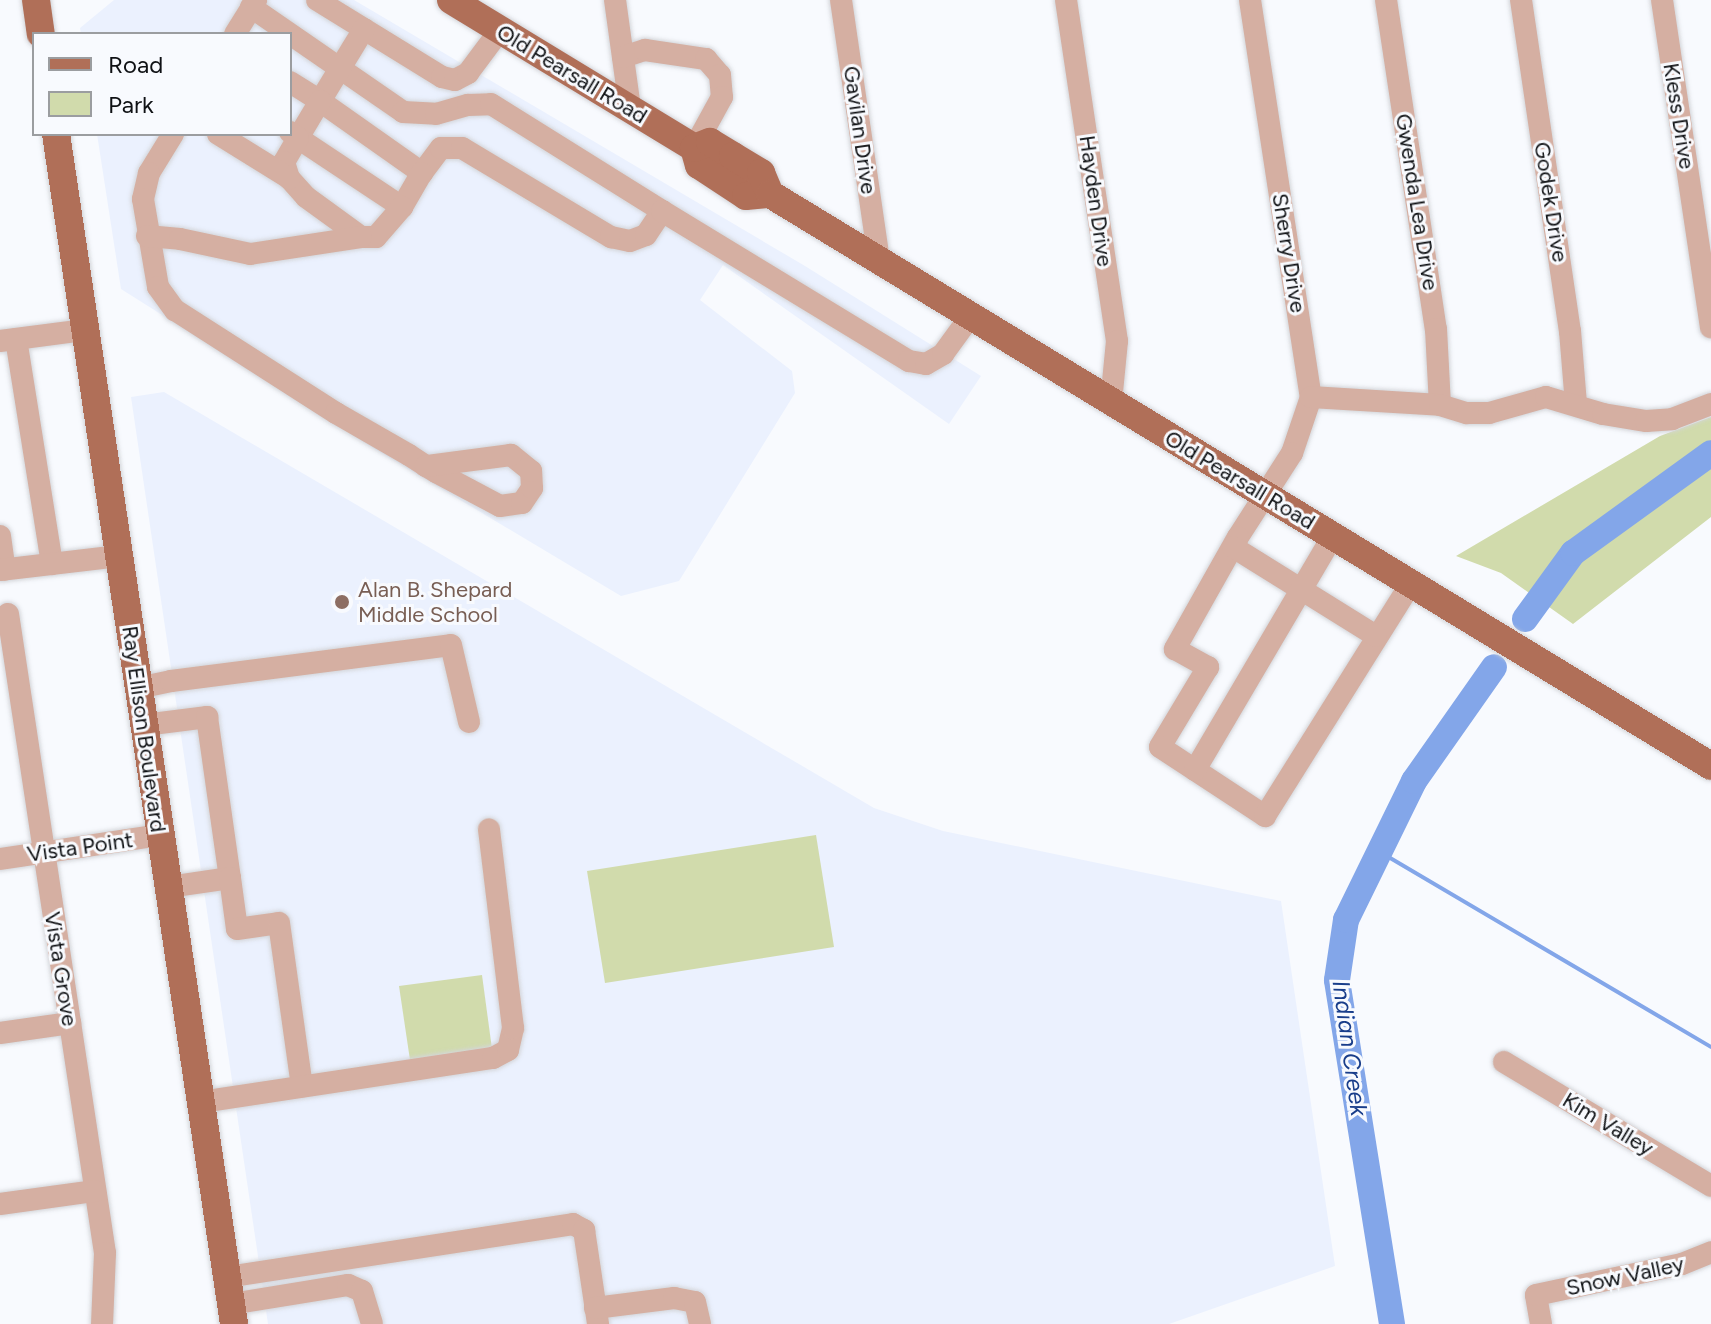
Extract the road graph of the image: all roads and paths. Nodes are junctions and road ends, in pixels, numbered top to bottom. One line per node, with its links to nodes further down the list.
1 (36, 0): 14 (main road)
2 (317, 0): 12 (street)
3 (451, 0): 13 (main road, Old Pearsall Road)
4 (615, 0): 18 (street)
5 (841, 0): 34 (street, Gavilan Drive)
6 (1066, 0): 40 (street, Hayden Drive)
7 (1250, 0): 39 (street, Sherry Drive)
8 (1386, 0): 43 (street, Gwenda Lea Drive)
9 (1521, 0): 41 (street, Godek Drive)
10 (1662, 0): 36 (street, Kless Drive)
11 (254, 4): 15 (street); 17 (street)
12 (364, 29): 13 (street); 19 (street)
13 (500, 30): 22 (main road, Old Pearsall Road)
14 (41, 32)
15 (236, 32)
16 (292, 32): 19 (street)
17 (292, 32)
18 (623, 57): 22 (street); 27 (street)
19 (342, 69): 21 (street); 31 (street)
20 (292, 83): 21 (street)
21 (320, 101): 23 (street); 28 (street)
22 (630, 108): 27 (main road, Old Pearsall Road)
23 (294, 135): 29 (street); 30 (street)
24 (56, 136): 37 (main road, Ray Ellison Boulevard)
25 (172, 136): 32 (street)
26 (221, 136): 29 (street)
27 (694, 148): 34 (main road, Old Pearsall Road)
28 (422, 173): 30 (street); 31 (street)
29 (289, 178): 33 (street)
30 (402, 207): 33 (street)
31 (662, 211): 35 (street)
32 (147, 236): 33 (street); 44 (street)
33 (361, 237)
34 (879, 260): 35 (main road, Old Pearsall Road)
35 (970, 317): 40 (main road, Old Pearsall Road)
36 (1711, 327)
37 (85, 330): 38 (street); 49 (main road, Ray Ellison Boulevard)
38 (8, 340): 50 (street)
39 (1311, 397): 43 (street); 45 (street, Sherry Drive)
40 (1111, 402): 45 (main road, Old Pearsall Road)
41 (1576, 404): 42 (street); 43 (street)
42 (1711, 404)
43 (1440, 405)
44 (426, 466)
45 (1266, 496): 47 (main road, Old Pearsall Road); 48 (street, Sherry Drive)
46 (0, 536): 51 (street)
47 (1333, 536): 52 (main road, Old Pearsall Road); 53 (street)
48 (1233, 547): 53 (street); 61 (street, Sherry Drive)
49 (119, 556): 50 (street); 57 (main road, Ray Ellison Boulevard)
50 (52, 564): 51 (street)
51 (2, 570)
52 (1411, 583): 55 (street); 60 (main road, Old Pearsall Road)
53 (1301, 588): 55 (street); 61 (street)
54 (8, 614): 56 (street, Vista Grove)
55 (1376, 636): 61 (street)
56 (9, 682): 64 (street, Vista Grove)
57 (138, 688): 58 (street); 59 (main road, Ray Ellison Boulevard)
58 (469, 722)
59 (144, 725): 63 (main road, Ray Ellison Boulevard); 66 (street)
60 (1711, 766)
61 (1195, 770)
62 (489, 829): 71 (street)
63 (160, 835): 64 (street, Vista Point); 67 (main road, Ray Ellison Boulevard)
64 (44, 853): 65 (street, Vista Point); 68 (street, Vista Grove)
65 (0, 859)
66 (230, 878): 67 (street); 71 (street)
67 (168, 887): 72 (main road, Ray Ellison Boulevard)
68 (70, 1023): 69 (street); 74 (street, Vista Grove)
69 (0, 1033)
70 (1504, 1062): 73 (street, Kim Valley)
71 (302, 1086): 72 (street)
72 (201, 1102): 77 (main road, Ray Ellison Boulevard)
73 (1711, 1186)
74 (95, 1191): 75 (street); 79 (street, Vista Grove)
75 (0, 1204)
76 (1711, 1252): 82 (street, Snow Valley)
77 (231, 1302): 78 (street); 80 (street)
78 (597, 1316): 81 (street)
79 (102, 1324)
80 (372, 1324)
81 (700, 1324)
82 (1541, 1324)

